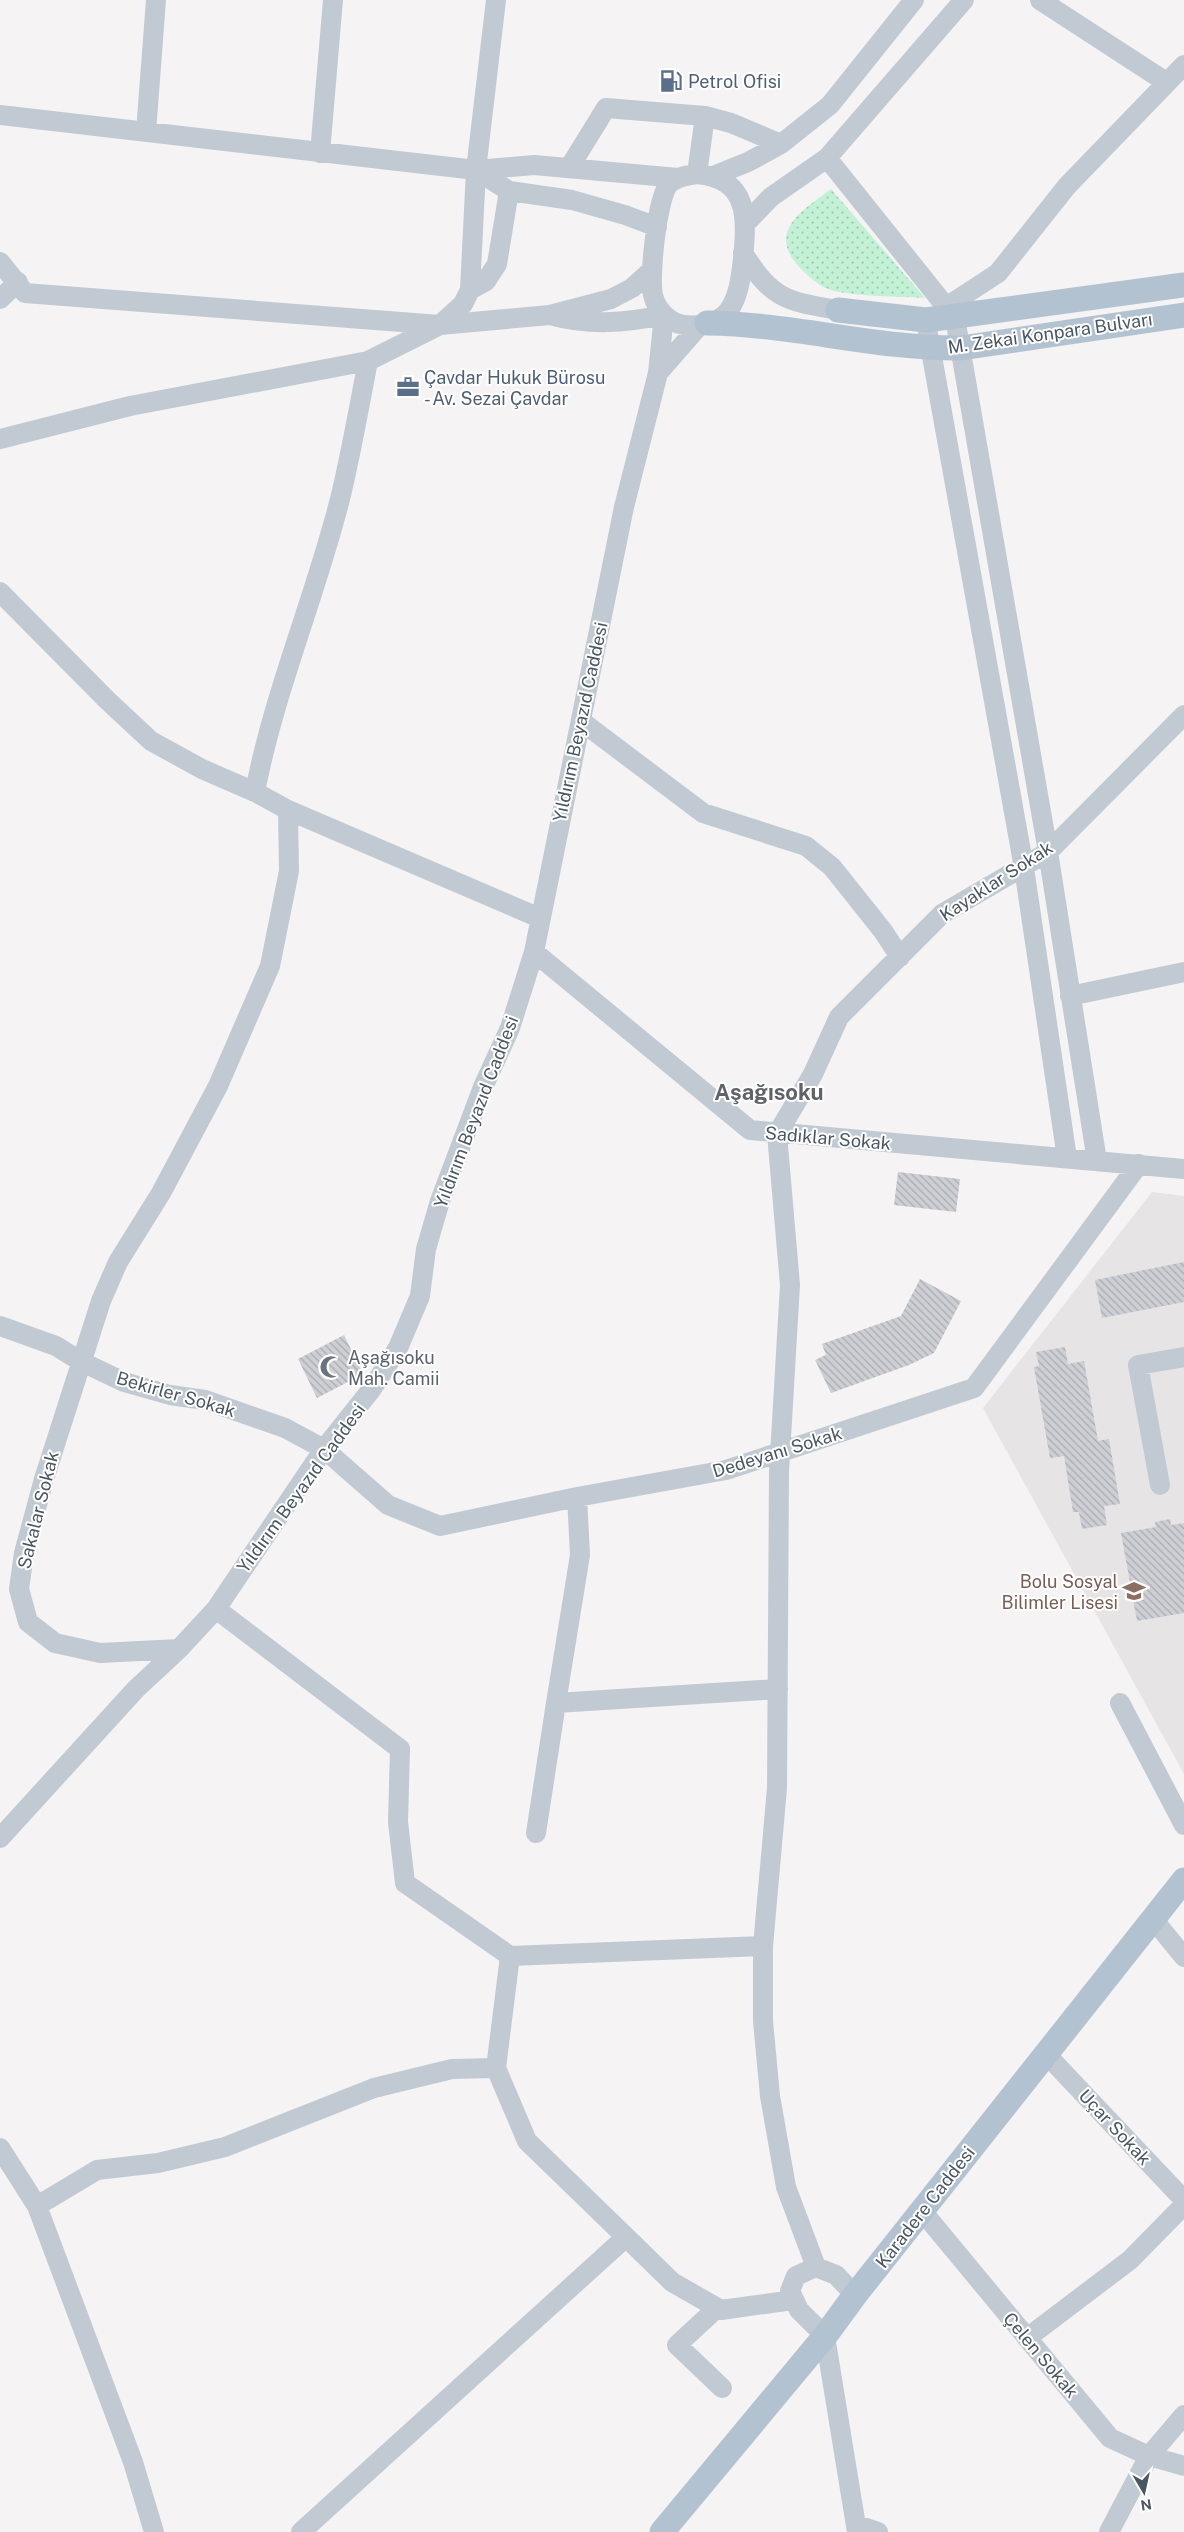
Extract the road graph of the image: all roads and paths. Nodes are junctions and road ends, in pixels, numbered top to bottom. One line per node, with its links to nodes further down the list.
1 (156, 0): 11 (street)
2 (333, 0): 13 (street)
3 (496, 0): 16 (street)
4 (914, 0): 12 (street)
5 (964, 0): 14 (street)
6 (1040, 0): 8 (street)
7 (1184, 65): 8 (street)
8 (1166, 82): 31 (street)
9 (0, 115): 11 (street)
10 (704, 116): 12 (street); 15 (street); 17 (street)
11 (146, 132): 13 (street)
12 (781, 144): 17 (street)
13 (320, 152): 16 (street)
14 (827, 158): 19 (street); 31 (street)
15 (569, 168): 16 (street); 17 (street)
16 (476, 170): 18 (street); 26 (street)
17 (696, 176): 19 (street); 20 (street)
18 (509, 191): 20 (street); 26 (street)
19 (745, 224): 21 (street)
20 (657, 227): 23 (street)
21 (743, 253): 28 (street); 33 (street)
22 (0, 262): 24 (street)
23 (652, 270): 29 (street); 30 (street)
24 (18, 282): 27 (street); 34 (street)
25 (1184, 285): 31 (main road, M. Zekai Konpara Bulvarı)
26 (470, 290): 34 (street)
27 (0, 299)
28 (838, 310): 31 (main road, M. Zekai Konpara Bulvarı)
29 (664, 314): 30 (street); 33 (street); 38 (street, Yıldırım Beyazıd Caddesi)
30 (550, 315): 34 (street)
31 (943, 315): 35 (street); 36 (street)
32 (1184, 315): 36 (main road, M. Zekai Konpara Bulvarı)
33 (704, 324): 35 (main road, M. Zekai Konpara Bulvarı); 38 (street)
34 (440, 325): 37 (street)
35 (930, 348): 36 (main road, M. Zekai Konpara Bulvarı); 46 (street)
36 (961, 348): 45 (street)
37 (368, 361): 39 (street); 43 (street)
38 (658, 373): 42 (street, Yıldırım Beyazıd Caddesi)
39 (0, 439)
40 (0, 592): 43 (street)
41 (1184, 715): 45 (street, Kayaklar Sokak)
42 (581, 721): 47 (street, Yıldırım Beyazıd Caddesi); 49 (street)
43 (255, 792): 44 (street)
44 (288, 810): 47 (street); 59 (street, Sakalar Sokak)
45 (1048, 852): 46 (street, Kayaklar Sokak); 51 (street)
46 (1024, 868): 49 (street, Kayaklar Sokak); 53 (street)
47 (540, 918): 48 (street, Yıldırım Beyazıd Caddesi)
48 (534, 952): 52 (street, Sadıklar Sokak); 60 (street, Yıldırım Beyazıd Caddesi)
49 (900, 957): 52 (street, Kayaklar Sokak)
50 (1184, 972): 51 (street)
51 (1070, 996): 54 (street)
52 (777, 1134): 53 (street, Sadıklar Sokak); 61 (street)
53 (1067, 1158): 54 (street, Sadıklar Sokak)
54 (1097, 1161): 55 (street, Sadıklar Sokak)
55 (1139, 1164): 56 (street, Sadıklar Sokak); 61 (street, Dedeyanı Sokak)
56 (1184, 1170)
57 (0, 1326): 59 (street, Bekirler Sokak)
58 (1184, 1357): 62 (street)
59 (80, 1361): 60 (street, Bekirler Sokak); 65 (street, Sakalar Sokak)
60 (324, 1449): 63 (street, Dedeyanı Sokak); 64 (street, Yıldırım Beyazıd Caddesi)
61 (780, 1452): 63 (street, Dedeyanı Sokak); 66 (street)
62 (1160, 1485)
63 (577, 1496): 67 (street)
64 (216, 1609): 65 (street, Yıldırım Beyazıd Caddesi); 75 (street)
65 (179, 1649): 71 (street, Yıldırım Beyazıd Caddesi)
66 (778, 1689): 67 (street); 74 (street)
67 (556, 1703): 70 (street)
68 (1120, 1703): 69 (street)
69 (1184, 1825)
70 (536, 1833)
71 (0, 1838)
72 (1184, 1880): 73 (main road, Karadere Caddesi)
73 (1153, 1919): 76 (street); 77 (main road, Karadere Caddesi)
74 (763, 1946): 75 (street); 85 (street)
75 (510, 1956): 78 (street)
76 (1184, 1957)
77 (1046, 2054): 80 (street, Uçar Sokak); 83 (main road, Karadere Caddesi)
78 (496, 2068): 82 (street); 84 (street)
79 (0, 2148): 82 (street)
80 (1184, 2200)
81 (1184, 2205): 90 (street)
82 (37, 2206): 96 (street)
83 (922, 2211): 86 (main road, Karadere Caddesi); 90 (street, Çelen Sokak)
84 (626, 2237): 88 (street); 97 (street)
85 (816, 2267): 86 (street); 87 (street)
86 (856, 2294): 89 (main road, Karadere Caddesi)
87 (793, 2300): 88 (street); 89 (street)
88 (717, 2308): 91 (street)
89 (825, 2336): 95 (street); 98 (main road, Karadere Caddesi)
90 (1027, 2338): 93 (street, Çelen Sokak)
91 (722, 2388)
92 (1184, 2415): 93 (street)
93 (1149, 2456): 94 (street, Çelen Sokak); 100 (street)
94 (1184, 2466)
95 (857, 2528): 99 (street)
96 (154, 2532)
97 (301, 2532)
98 (662, 2532)
99 (878, 2532)
100 (1109, 2532)

